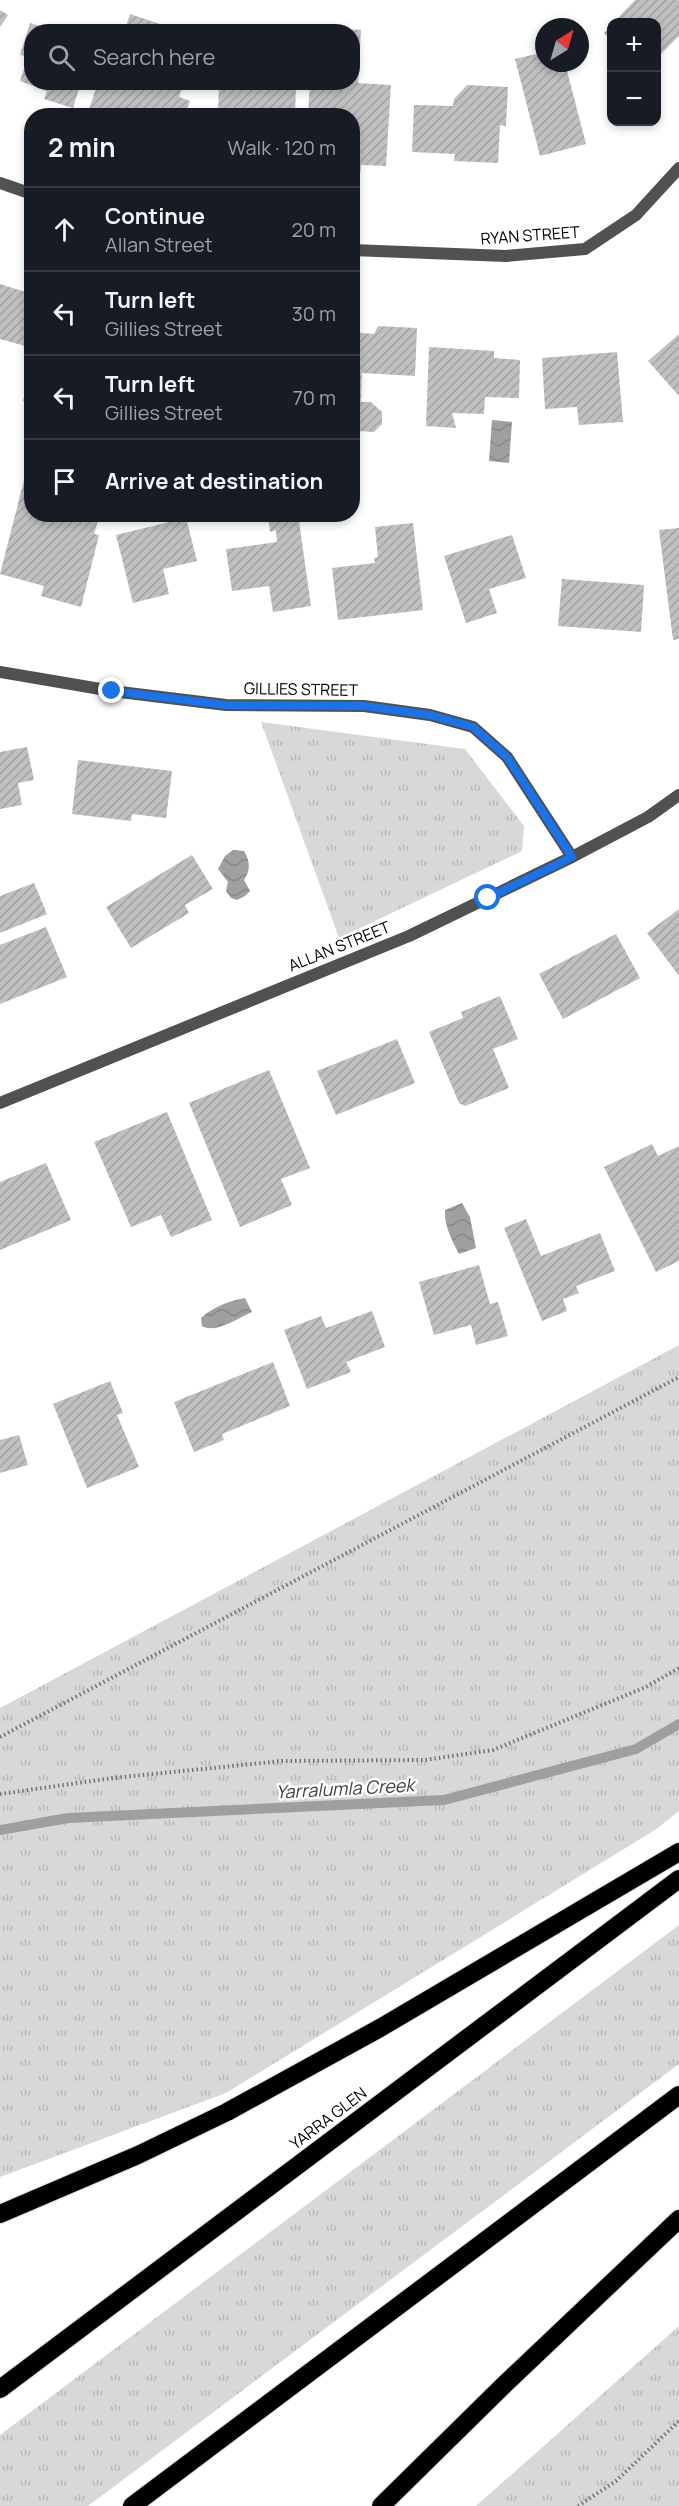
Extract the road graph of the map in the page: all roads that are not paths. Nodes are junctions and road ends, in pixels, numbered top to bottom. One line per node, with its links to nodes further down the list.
1 (679, 168): 4 (street, RYAN STREET)
2 (0, 183): 3 (street)
3 (24, 191)
4 (360, 250)
5 (0, 672): 7 (street, GILLIES STREET)
6 (679, 795): 7 (street, ALLAN STREET)
7 (572, 857): 8 (street, ALLAN STREET)
8 (0, 1103)
9 (679, 1852): 12 (highway)
10 (679, 1879): 14 (highway, YARRA GLEN)
11 (679, 2094): 15 (highway)
12 (0, 2214)
13 (679, 2219): 16 (highway)
14 (0, 2389)
15 (132, 2506)
16 (381, 2506)

